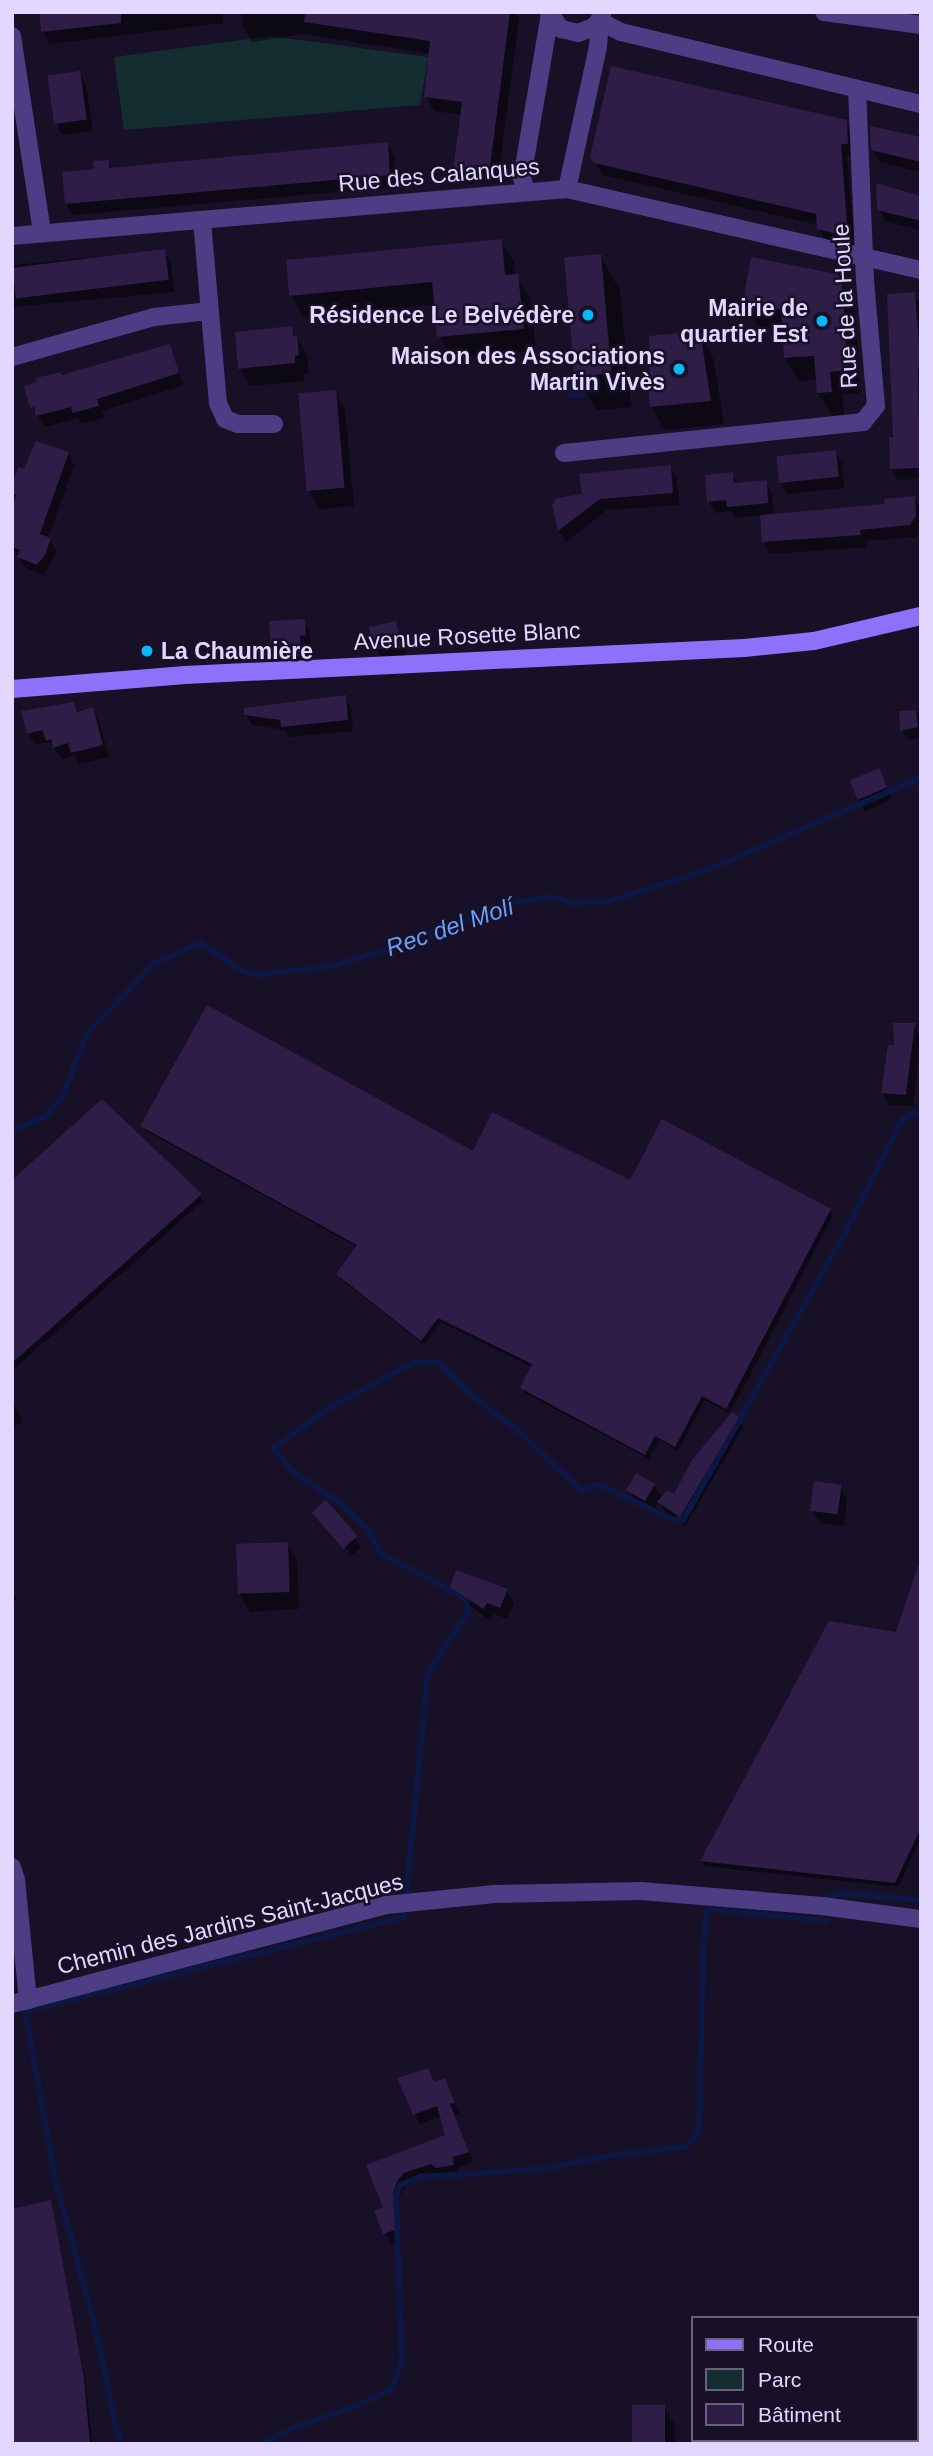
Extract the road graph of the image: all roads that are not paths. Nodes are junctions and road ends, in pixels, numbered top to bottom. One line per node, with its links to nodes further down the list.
1 (833, 13): 4 (street)
2 (550, 14): 3 (street); 9 (street)
3 (602, 17): 6 (street); 8 (street)
4 (921, 25)
5 (12, 36): 11 (street)
6 (857, 91): 7 (street); 13 (street, Rue de la Houle)
7 (921, 104)
8 (567, 189): 9 (street, Rue des Calanques); 13 (street, Rue des Calanques)
9 (526, 191): 10 (street, Rue des Calanques)
10 (202, 221): 11 (street, Rue des Calanques); 15 (street)
11 (42, 233): 12 (street, Rue des Calanques)
12 (12, 236)
13 (864, 257): 14 (street, Rue des Calanques); 18 (street, Rue de la Houle)
14 (921, 270)
15 (208, 311): 16 (street); 17 (street)
16 (12, 357)
17 (274, 424)
18 (564, 453)
19 (921, 617): 20 (main road, Avenue Rosette Blanc)
20 (12, 689)
21 (12, 1867): 23 (street)
22 (921, 1919): 23 (street, Chemin des Jardins Saint-Jacques)
23 (20, 2002)

